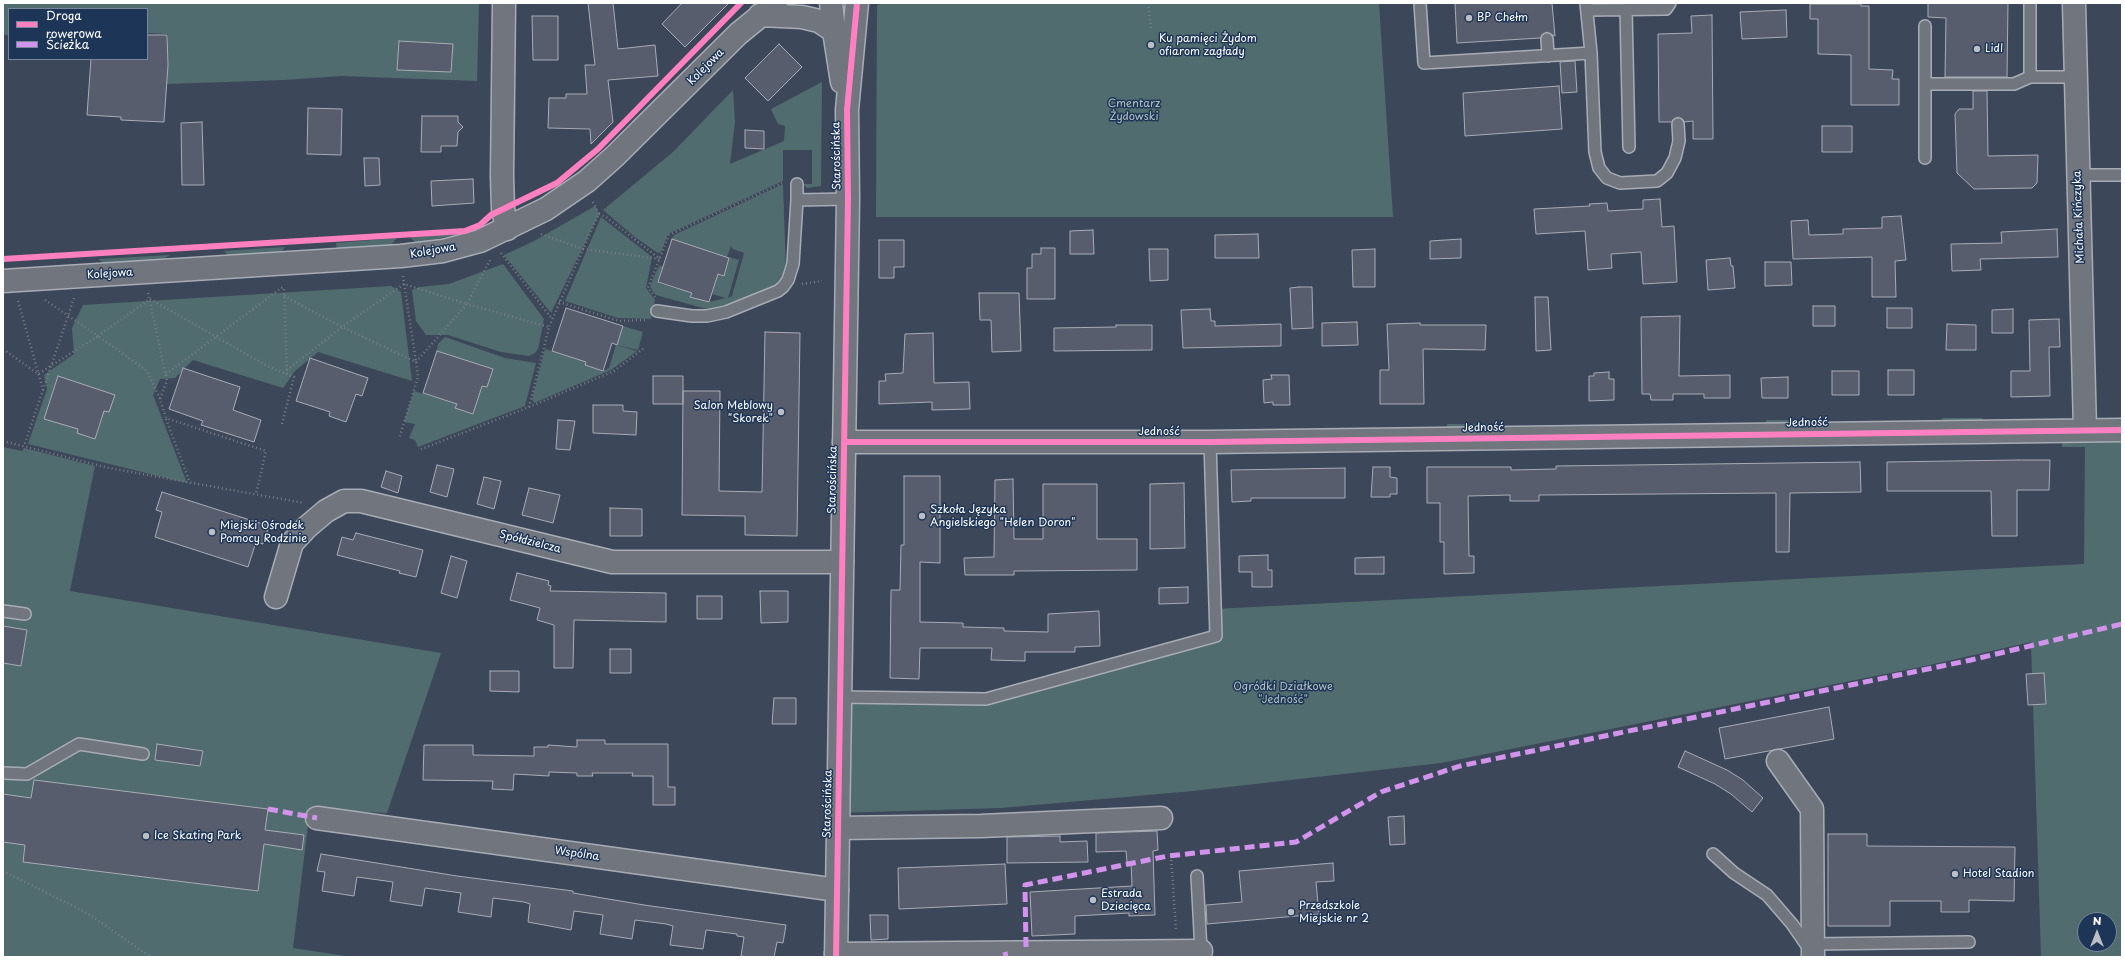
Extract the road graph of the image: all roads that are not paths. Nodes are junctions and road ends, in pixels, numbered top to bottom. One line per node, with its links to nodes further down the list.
1 (504, 3): 28 (street)
2 (831, 3): 12 (street)
3 (857, 3): 19 (street, Starościńska)
4 (1420, 3): 15 (lane)
5 (1670, 3): 10 (lane)
6 (2030, 3): 16 (lane)
7 (2074, 3): 17 (street, Michała Kińczyka)
8 (1587, 6): 10 (lane); 14 (lane)
9 (768, 9): 12 (street); 28 (street, Kolejowa)
10 (1626, 9): 21 (lane)
11 (1925, 26): 18 (lane)
12 (834, 31): 19 (street)
13 (1547, 39): 15 (lane)
14 (1591, 53): 15 (lane); 20 (lane)
15 (1548, 56)
16 (2030, 77): 17 (lane); 18 (lane)
17 (2076, 77): 23 (street, Michała Kińczyka)
18 (1925, 84): 22 (lane)
19 (847, 110): 26 (street, Starościńska)
20 (1678, 124)
21 (1629, 147)
22 (1925, 158)
23 (2078, 175): 24 (lane); 31 (street, Michała Kińczyka)
24 (2122, 175)
25 (797, 184): 27 (lane)
26 (848, 199): 27 (lane); 33 (street, Starościńska)
27 (797, 200): 30 (lane)
28 (507, 229): 29 (street, Kolejowa)
29 (3, 281)
30 (654, 316)
31 (2085, 430): 32 (street, Jedność); 34 (street, Jedność)
32 (2122, 430)
33 (844, 442): 34 (street, Jedność); 35 (street, Starościńska)
34 (1210, 442): 39 (lane)
35 (842, 562): 36 (street, Spółdzielcza); 39 (street, Starościńska)
36 (276, 597)
37 (3, 610): 38 (lane)
38 (25, 614)
39 (840, 697): 45 (street, Starościńska)
40 (143, 754): 42 (lane)
41 (1778, 761): 51 (street)
42 (3, 773)
43 (317, 818): 48 (street, Wspólna)
44 (1161, 818): 45 (street)
45 (838, 828): 48 (street, Starościńska)
46 (1712, 854): 51 (lane)
47 (1198, 876): 50 (lane)
48 (837, 890): 52 (street, Starościńska)
49 (1969, 942): 51 (lane)
50 (1201, 951): 53 (street)
51 (1813, 952)
52 (836, 955): 53 (street)
53 (1006, 955)

